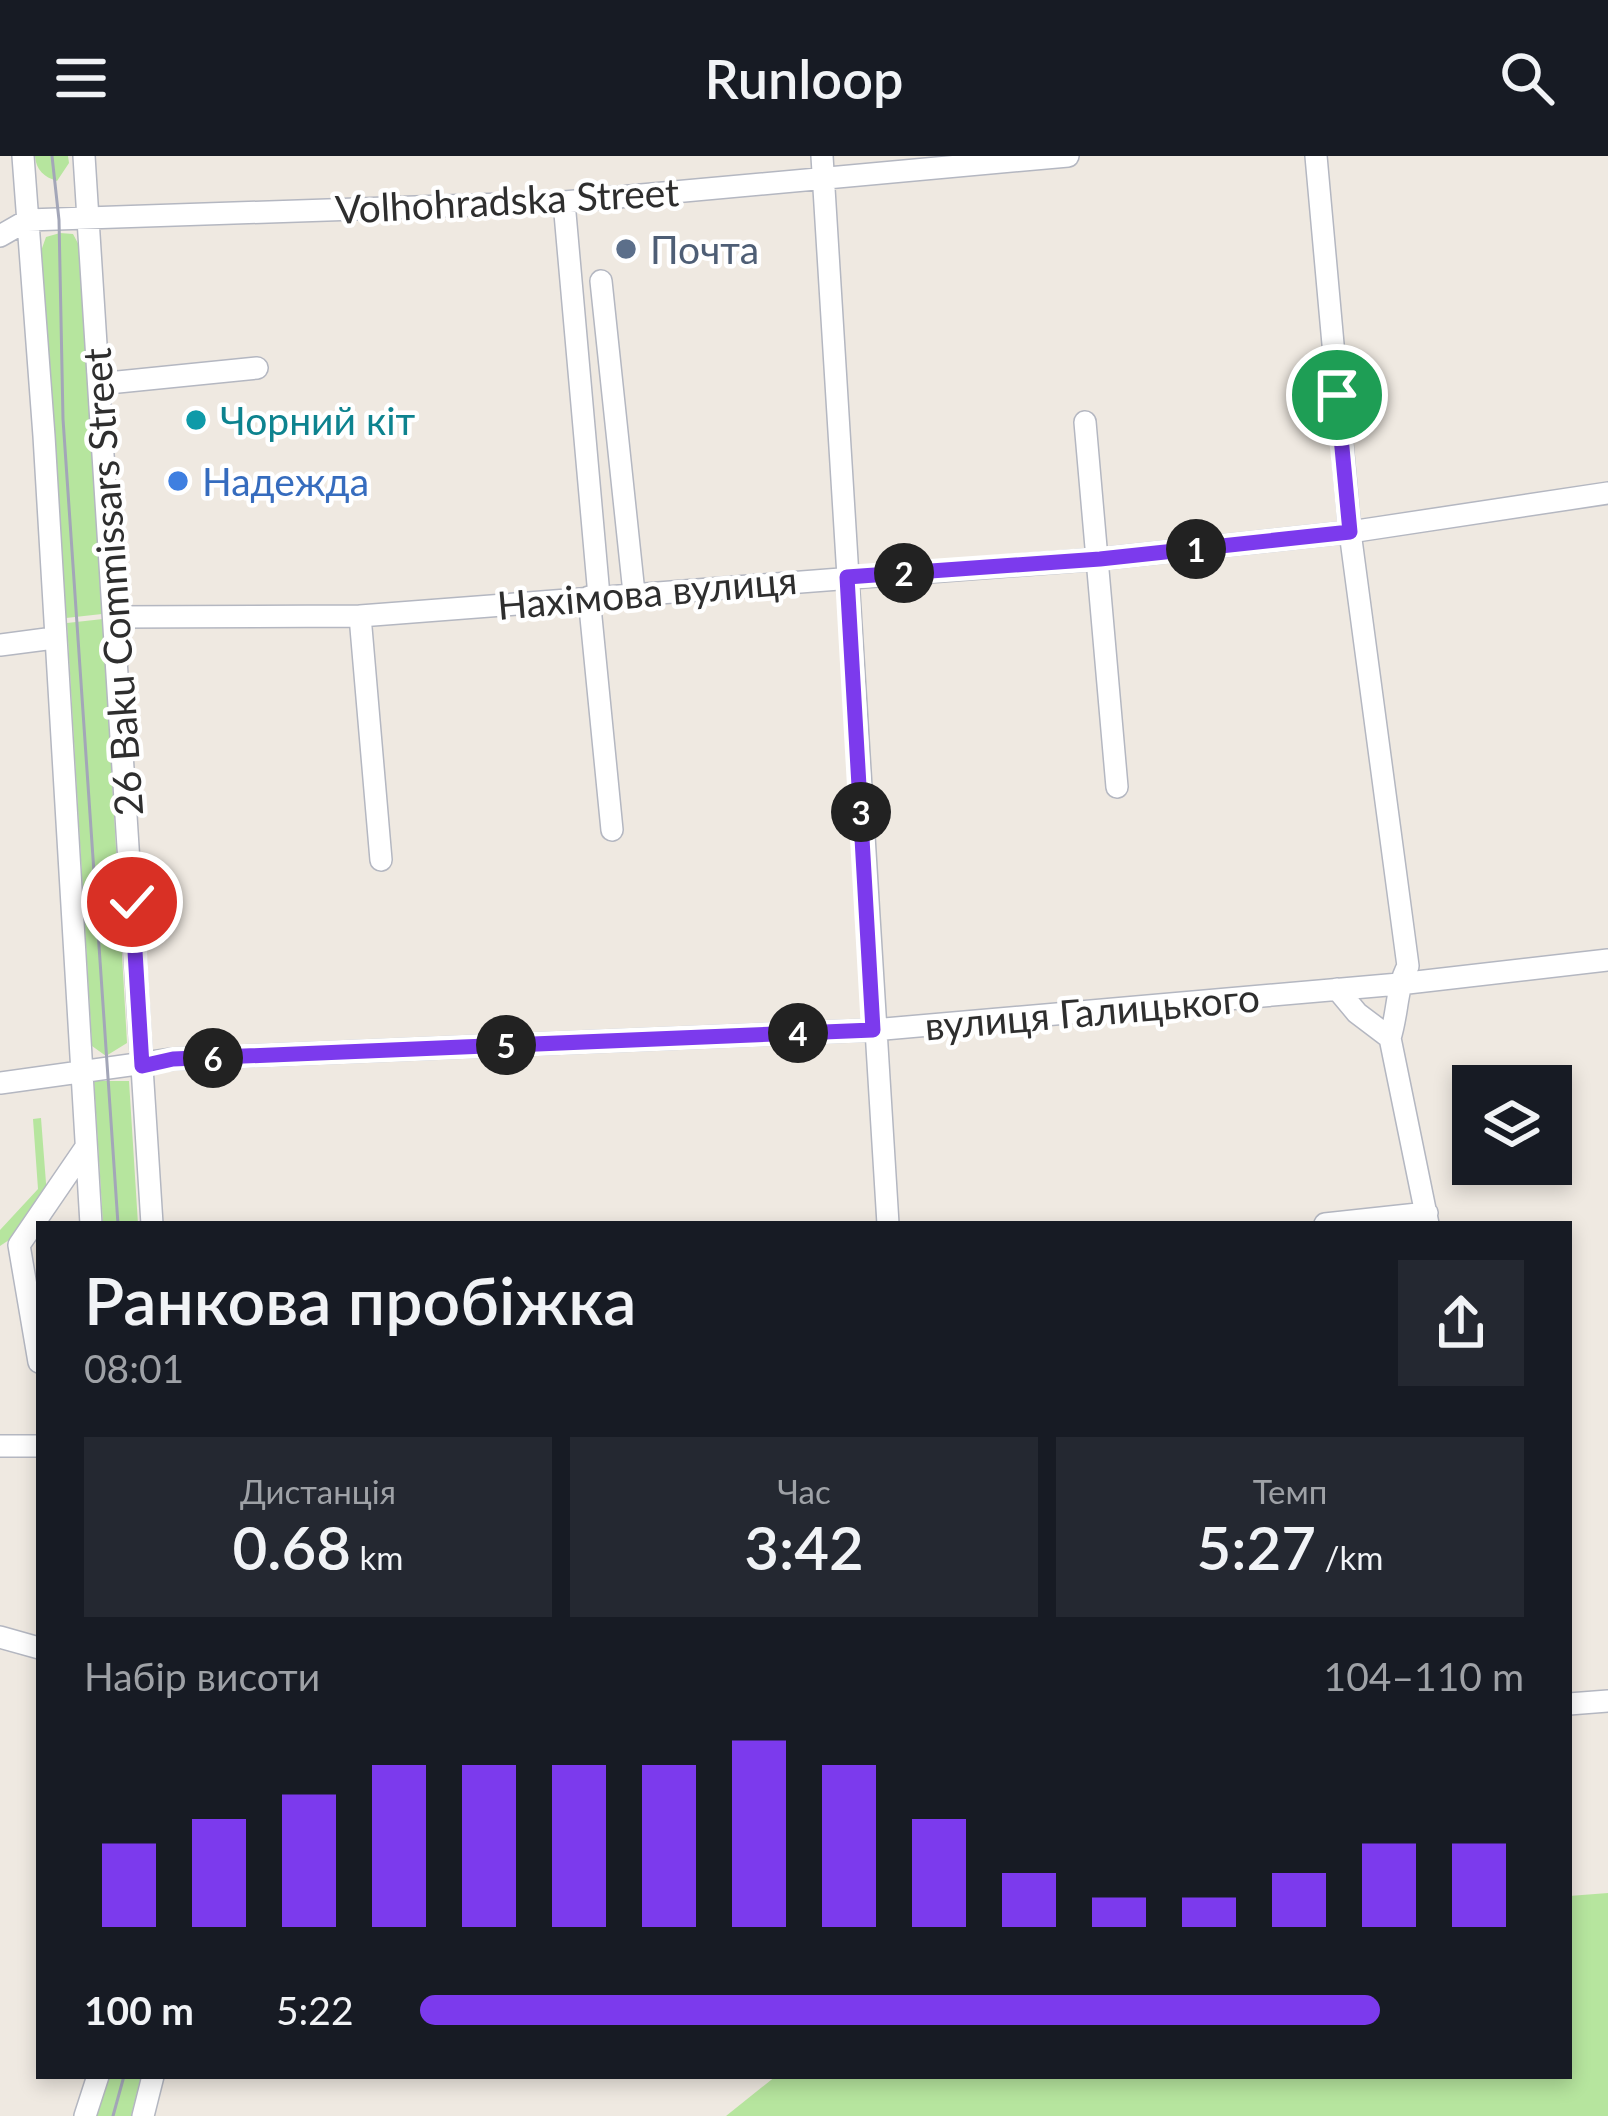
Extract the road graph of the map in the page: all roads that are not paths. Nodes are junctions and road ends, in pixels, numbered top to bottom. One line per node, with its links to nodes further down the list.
1 (23, 156): 8 (street, 26 Baku Commissars Street)
2 (83, 156): 7 (street, 26 Baku Commissars Street)
3 (1068, 156): 5 (street, Volhohradska Street)
4 (1316, 156): 15 (street)
5 (823, 167): 6 (street, Volhohradska Street); 17 (street)
6 (564, 202): 7 (street, Volhohradska Street); 19 (street)
7 (89, 218): 8 (street, Volhohradska Street); 12 (street, 26 Baku Commissars Street)
8 (28, 220): 9 (street); 22 (street, 26 Baku Commissars Street)
9 (0, 236)
10 (601, 281): 18 (street)
11 (257, 368): 12 (street)
12 (100, 381): 21 (street, 26 Baku Commissars Street)
13 (1085, 422): 16 (street)
14 (1608, 493): 15 (street, Нахімова вулиця)
15 (1350, 532): 16 (street, Нахімова вулиця); 28 (street)
16 (1100, 559): 17 (street, Нахімова вулиця); 24 (street)
17 (847, 577): 18 (street, Нахімова вулиця); 30 (street)
18 (634, 593): 19 (street, Нахімова вулиця)
19 (594, 596): 20 (street, Нахімова вулиця); 25 (street)
20 (360, 616): 21 (street, Нахімова вулиця); 26 (street)
21 (114, 617): 32 (street, 26 Baku Commissars Street)
22 (54, 638): 23 (street); 33 (street, 26 Baku Commissars Street)
23 (0, 645)
24 (1118, 787)
25 (612, 830)
26 (380, 860)
27 (1608, 960): 28 (street, вулиця Галицького)
28 (1399, 983): 29 (street, вулиця Галицького); 31 (street)
29 (1337, 989): 30 (street, вулиця Галицького); 31 (street)
30 (873, 1030): 32 (street, вулиця Галицького); 39 (street)
31 (1390, 1038): 36 (street)
32 (142, 1066): 33 (street, вулиця Галицького); 38 (street, 26 Baku Commissars Street)
33 (82, 1071): 34 (street, вулиця Галицького); 35 (street, 26 Baku Commissars Street)
34 (0, 1083)
35 (86, 1147): 37 (street, 26 Baku Commissars Street); 41 (street)
36 (1428, 1219): 40 (street)
37 (91, 1221)
38 (152, 1221)
39 (888, 1221)
40 (1387, 1221)
41 (36, 1344)
42 (36, 1446): 43 (street)
43 (0, 1447)
44 (0, 1636): 45 (street)
45 (36, 1647)
46 (1608, 1701): 47 (street)
47 (1572, 1704)
48 (97, 2079): 50 (street)
49 (152, 2079): 51 (street)
50 (85, 2116)
51 (142, 2116)

